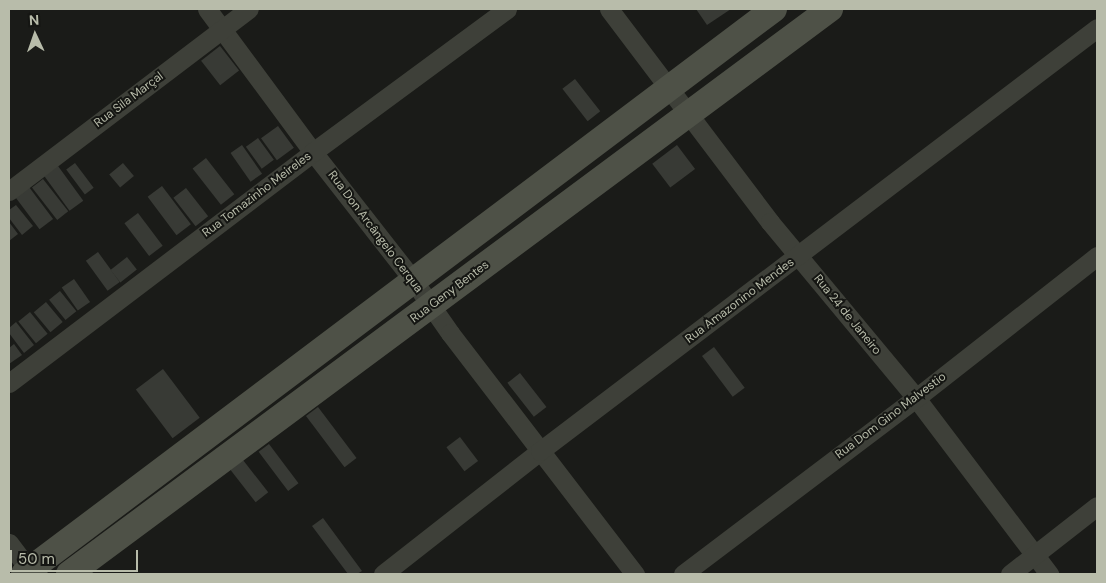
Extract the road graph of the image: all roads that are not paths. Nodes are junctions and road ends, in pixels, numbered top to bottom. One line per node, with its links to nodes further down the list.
1 (207, 9): 8 (street, Rua Don Arcângelo Cerqua)
2 (248, 9): 8 (street, Rua Sila Marçal)
3 (507, 9): 11 (street, Rua Tomazinho Meireles)
4 (609, 9): 9 (street, Rua 24 de Janeiro)
5 (774, 9): 9 (street)
6 (830, 9): 10 (street, Rua Geny Bentes)
7 (1097, 28): 14 (street, Rua Amazonino Mendes)
8 (222, 29): 11 (street, Rua Don Arcângelo Cerqua); 12 (street, Rua Sila Marçal)
9 (669, 88): 10 (street, Rua 24 de Janeiro); 15 (street)
10 (689, 113): 14 (street, Rua 24 de Janeiro); 16 (street, Rua Geny Bentes)
11 (313, 152): 15 (street, Rua Don Arcângelo Cerqua); 17 (street, Rua Tomazinho Meireles)
12 (9, 191)
13 (1097, 256): 18 (street, Rua Dom Gino Malvestio)
14 (799, 257): 18 (street, Rua 24 de Janeiro); 19 (street, Rua Amazonino Mendes)
15 (413, 280): 16 (street, Rua Don Arcângelo Cerqua); 23 (street)
16 (431, 307): 19 (street, Rua Don Arcângelo Cerqua); 24 (street, Rua Geny Bentes)
17 (9, 383)
18 (916, 398): 22 (street, Rua 24 de Janeiro); 27 (street, Rua Dom Gino Malvestio)
19 (540, 451): 25 (street, Rua Amazonino Mendes); 26 (street, Rua Don Arcângelo Cerqua)
20 (1097, 506): 22 (street)
21 (9, 543): 23 (street)
22 (1034, 556): 28 (street); 29 (street, Rua 24 de Janeiro)
23 (28, 573)
24 (69, 574)
25 (383, 574)
26 (635, 574)
27 (683, 574)
28 (1010, 574)
29 (1049, 574)

